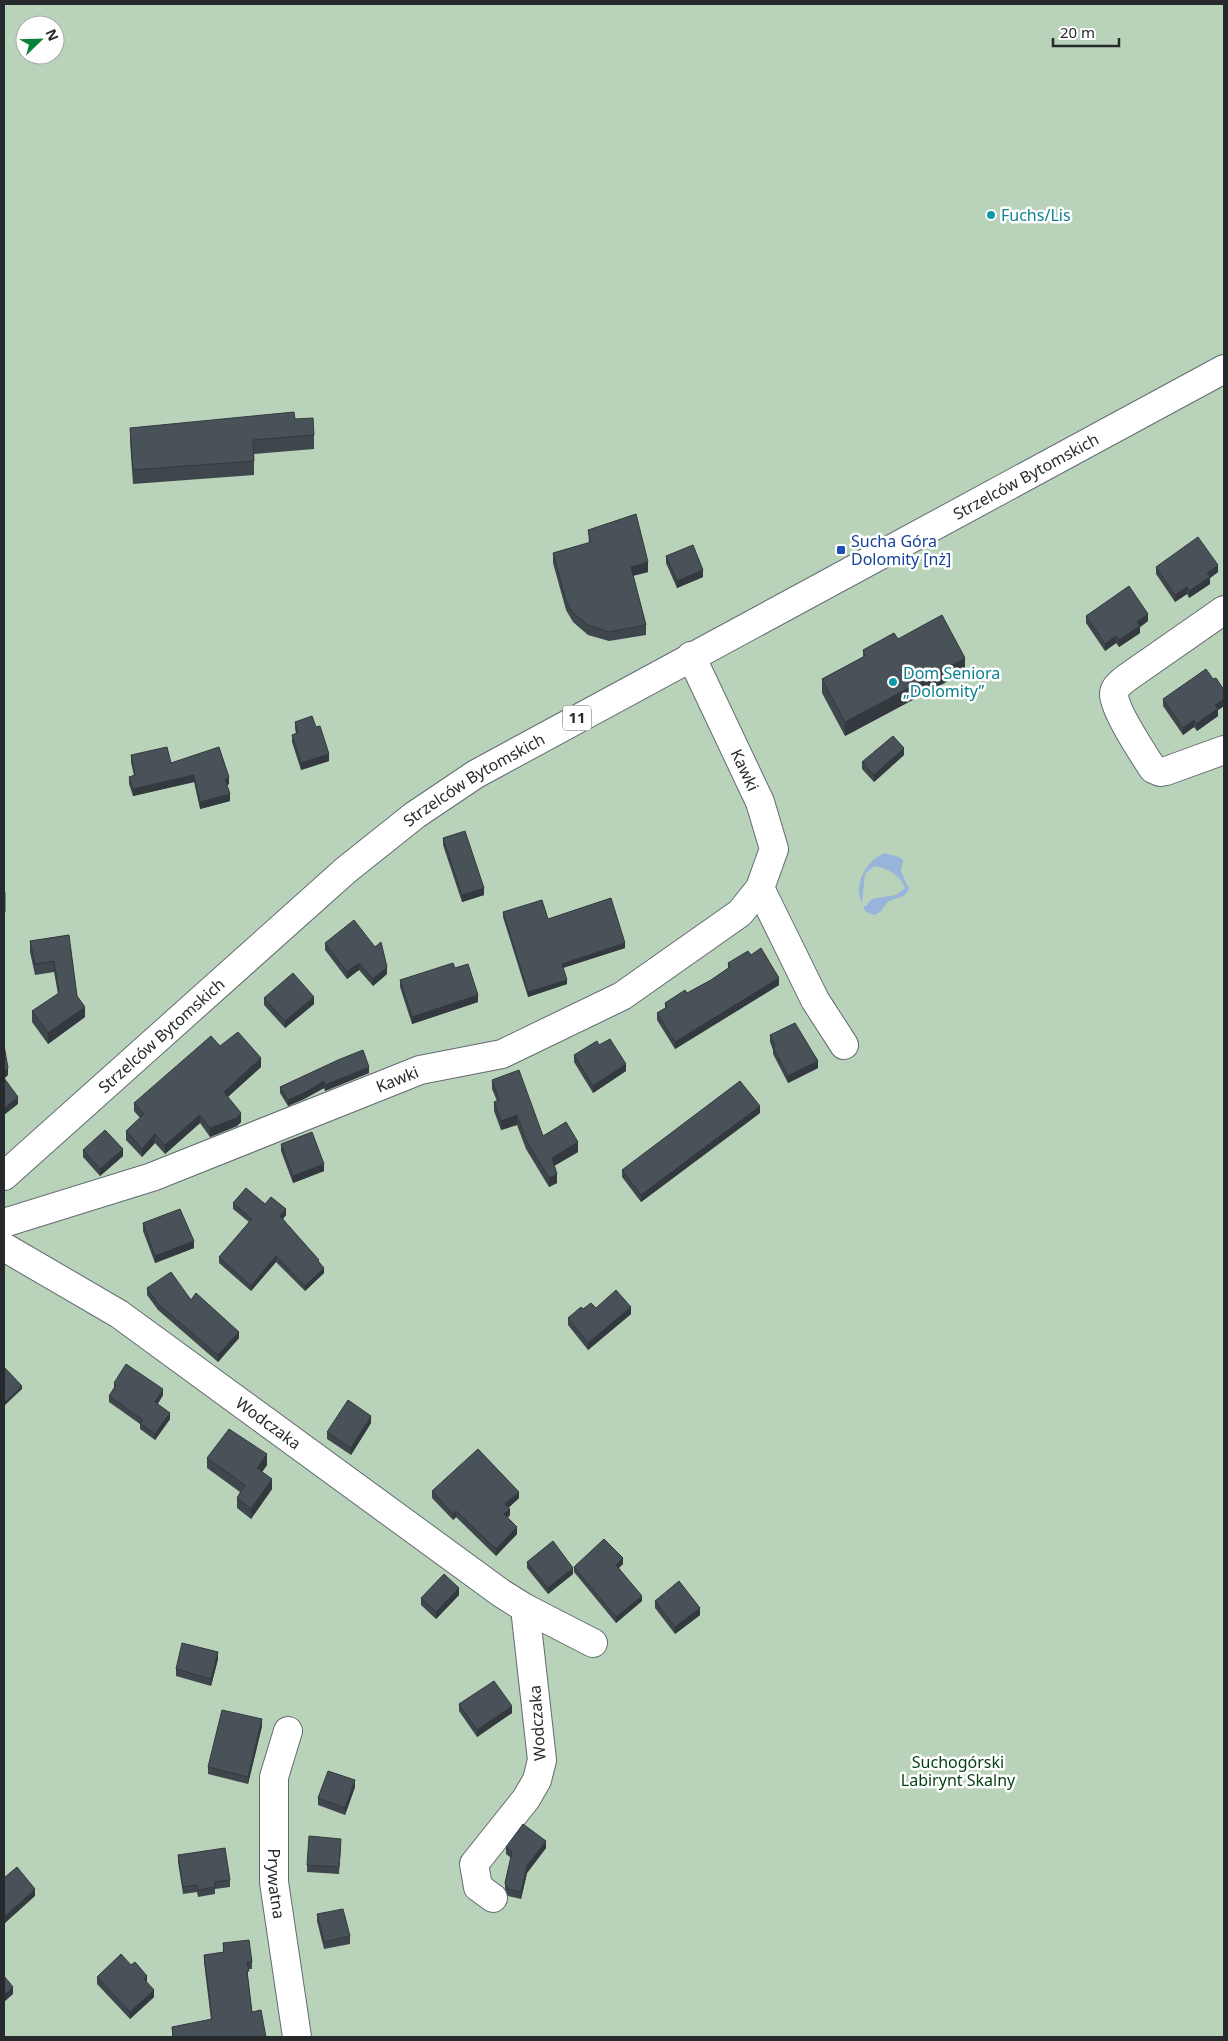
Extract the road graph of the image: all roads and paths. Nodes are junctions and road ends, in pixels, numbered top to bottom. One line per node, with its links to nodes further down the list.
1 (1224, 369): 3 (main road, Strzelców Bytomskich / 11)
2 (1224, 610): 4 (main road)
3 (691, 656): 5 (main road, Kawki); 7 (main road, Strzelców Bytomskich / 11)
4 (1224, 750)
5 (760, 888): 6 (main road); 8 (main road, Kawki)
6 (844, 1044)
7 (4, 1176)
8 (4, 1223)
9 (4, 1247): 10 (main road, Wodczaka)
10 (525, 1608): 11 (main road, Wodczaka); 13 (main road, Wodczaka)
11 (592, 1643)
12 (288, 1731): 14 (main road, Prywatna)
13 (493, 1898)
14 (297, 2037)

